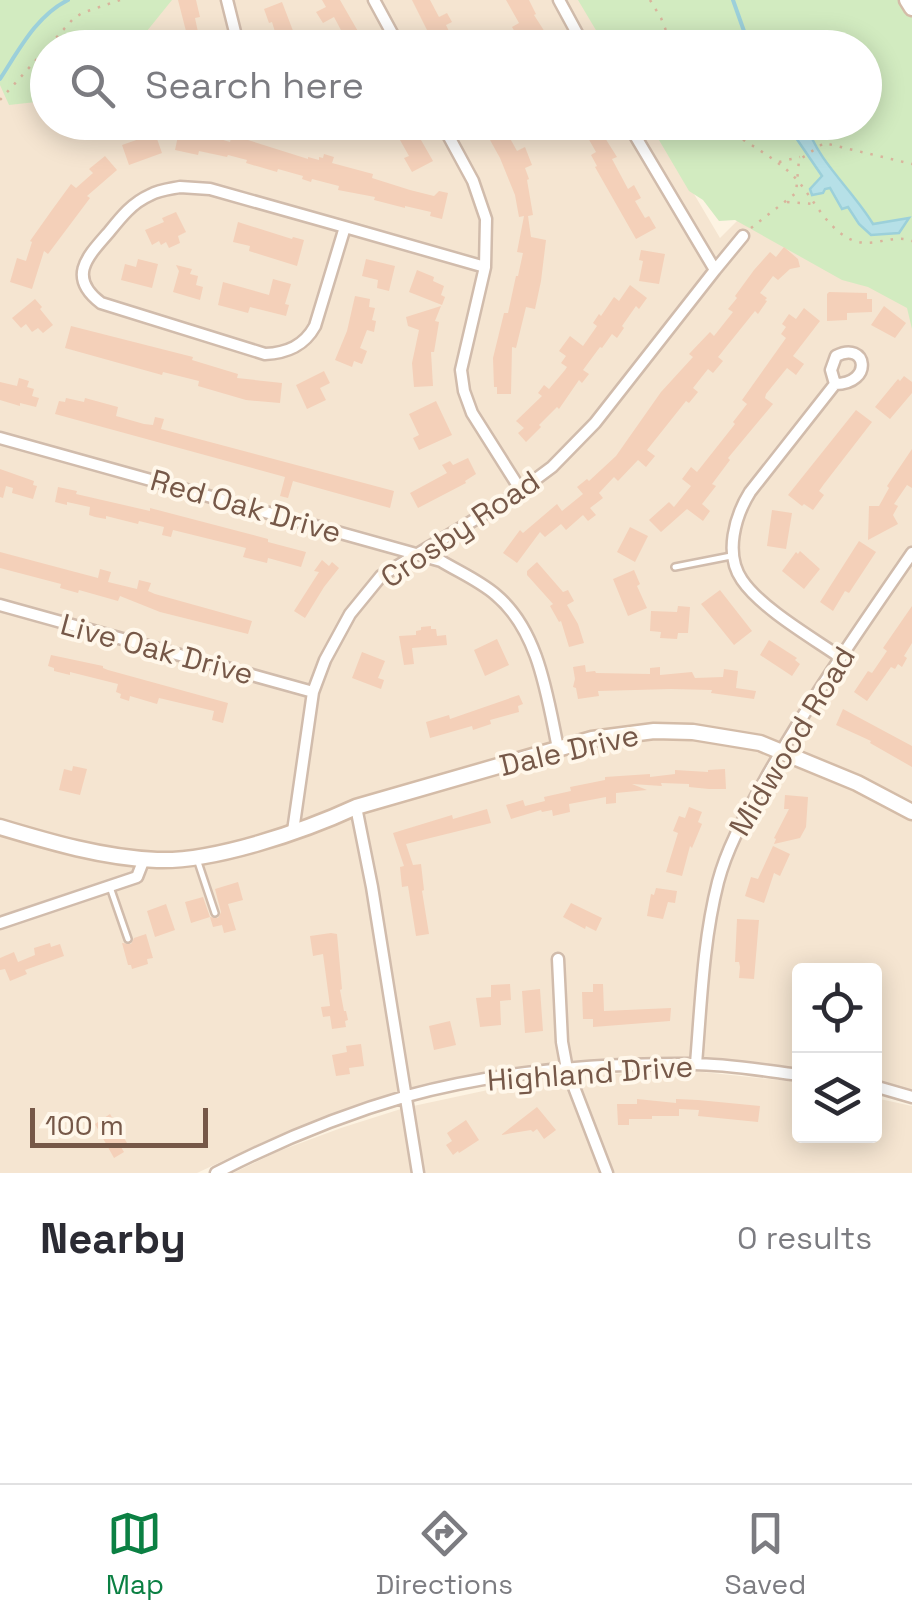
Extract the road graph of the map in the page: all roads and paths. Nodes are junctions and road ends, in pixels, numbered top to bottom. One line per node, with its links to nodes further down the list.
1 (120, 0): 8 (path)
2 (227, 0): 9 (street)
3 (374, 0): 10 (street)
4 (559, 0): 11 (street)
5 (650, 0): 12 (path)
6 (907, 0): 7 (street)
7 (912, 8)
8 (63, 30)
9 (234, 30)
10 (390, 30)
11 (576, 30)
12 (666, 30)
13 (30, 67): 14 (path)
14 (0, 100)
15 (451, 140): 27 (street)
16 (638, 140): 28 (street)
17 (743, 140): 19 (path)
18 (802, 157): 19 (path); 20 (path); 21 (path)
19 (776, 163): 21 (path)
20 (912, 164)
21 (797, 180): 22 (path); 23 (path)
22 (786, 202): 23 (path); 25 (path)
23 (815, 205): 26 (path)
24 (345, 227): 24 (street); 27 (street)
25 (743, 236): 28 (street, Crosby Road)
26 (912, 241)
27 (485, 267): 31 (street)
28 (715, 270): 31 (street, Crosby Road)
29 (835, 384): 34 (street)
30 (0, 438): 32 (street, Red Oak Drive)
31 (520, 490): 32 (street, Crosby Road)
32 (416, 554): 38 (street, Crosby Road); 39 (street, Red Oak Drive)
33 (912, 554): 37 (street, Midwood Road)
34 (734, 556): 35 (lane); 37 (street)
35 (675, 567)
36 (0, 606): 38 (street, Live Oak Drive)
37 (840, 657): 40 (street, Midwood Road)
38 (313, 692): 44 (street, Crosby Road)
39 (558, 748): 40 (street, Dale Drive); 41 (street, Dale Drive)
40 (781, 751): 42 (street, Dale Drive); 52 (street, Midwood Road)
41 (356, 807): 44 (street, Dale Drive); 56 (street)
42 (912, 812)
43 (0, 827): 46 (street, Dale Drive)
44 (293, 831): 45 (street, Dale Drive)
45 (196, 858): 46 (street, Dale Drive); 48 (lane)
46 (144, 859): 47 (street)
47 (110, 887): 49 (street); 50 (lane)
48 (215, 913)
49 (0, 923)
50 (128, 939)
51 (558, 960): 53 (street)
52 (696, 1064): 53 (street, Highland Drive); 54 (street, Highland Drive)
53 (567, 1069): 56 (street, Highland Drive); 60 (street)
54 (792, 1074)
55 (882, 1088): 57 (street)
56 (406, 1096): 58 (street, Highland Drive); 59 (street)
57 (912, 1097)
58 (216, 1173)
59 (418, 1173)
60 (607, 1173)

